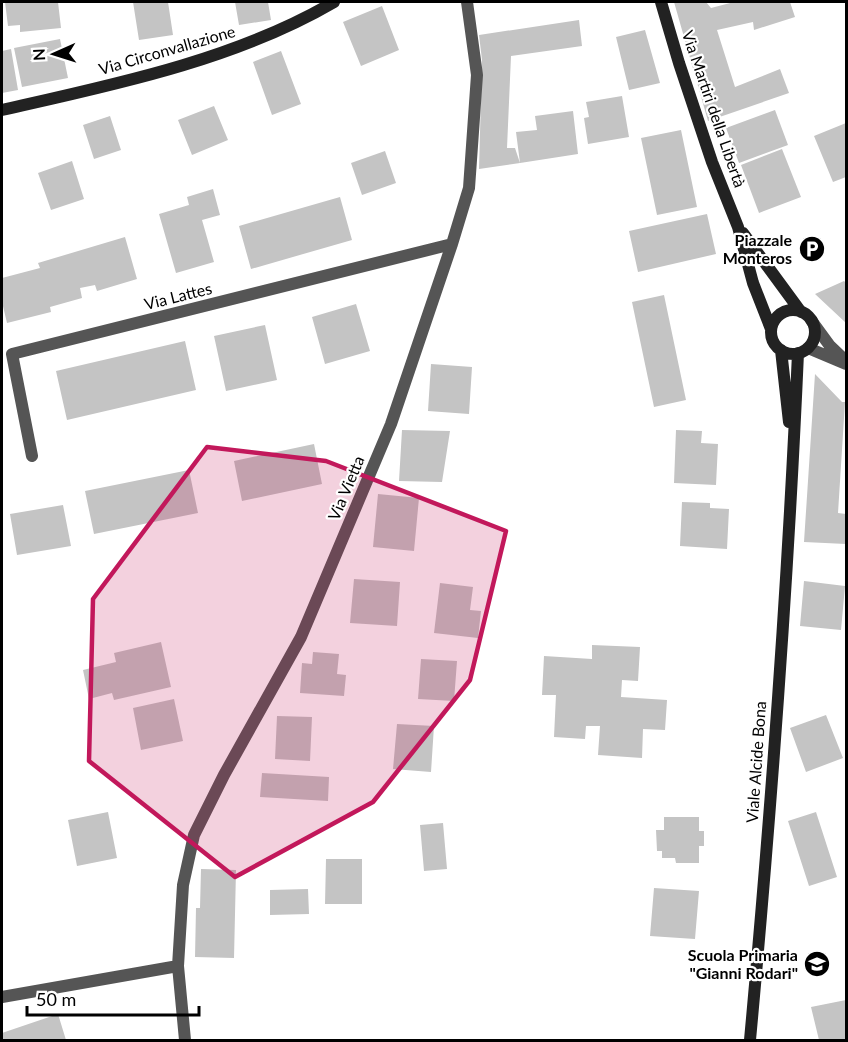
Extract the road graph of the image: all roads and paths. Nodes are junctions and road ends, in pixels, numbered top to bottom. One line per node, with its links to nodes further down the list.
1 (334, 2): 4 (street, Via Circonvallazione)
2 (467, 2): 6 (street, Via Vietta)
3 (661, 2): 5 (street, Via Martiri della Libertà)
4 (2, 110)
5 (738, 227): 7 (street, Via Martiri della Libertà); 8 (street, Via Martiri della Libertà)
6 (452, 244): 12 (street, Via Lattes); 14 (street, Via Vietta)
7 (806, 316): 8 (street); 10 (street); 11 (street)
8 (771, 329): 9 (street)
9 (781, 350): 10 (street); 13 (street, Viale Alcide Bona)
10 (803, 350): 11 (street); 13 (street, Viale Alcide Bona)
11 (846, 363)
12 (32, 456)
13 (792, 486): 17 (street, Viale Alcide Bona)
14 (177, 966): 15 (street); 16 (street, Via Vietta)
15 (2, 997)
16 (185, 1041)
17 (750, 1041)

